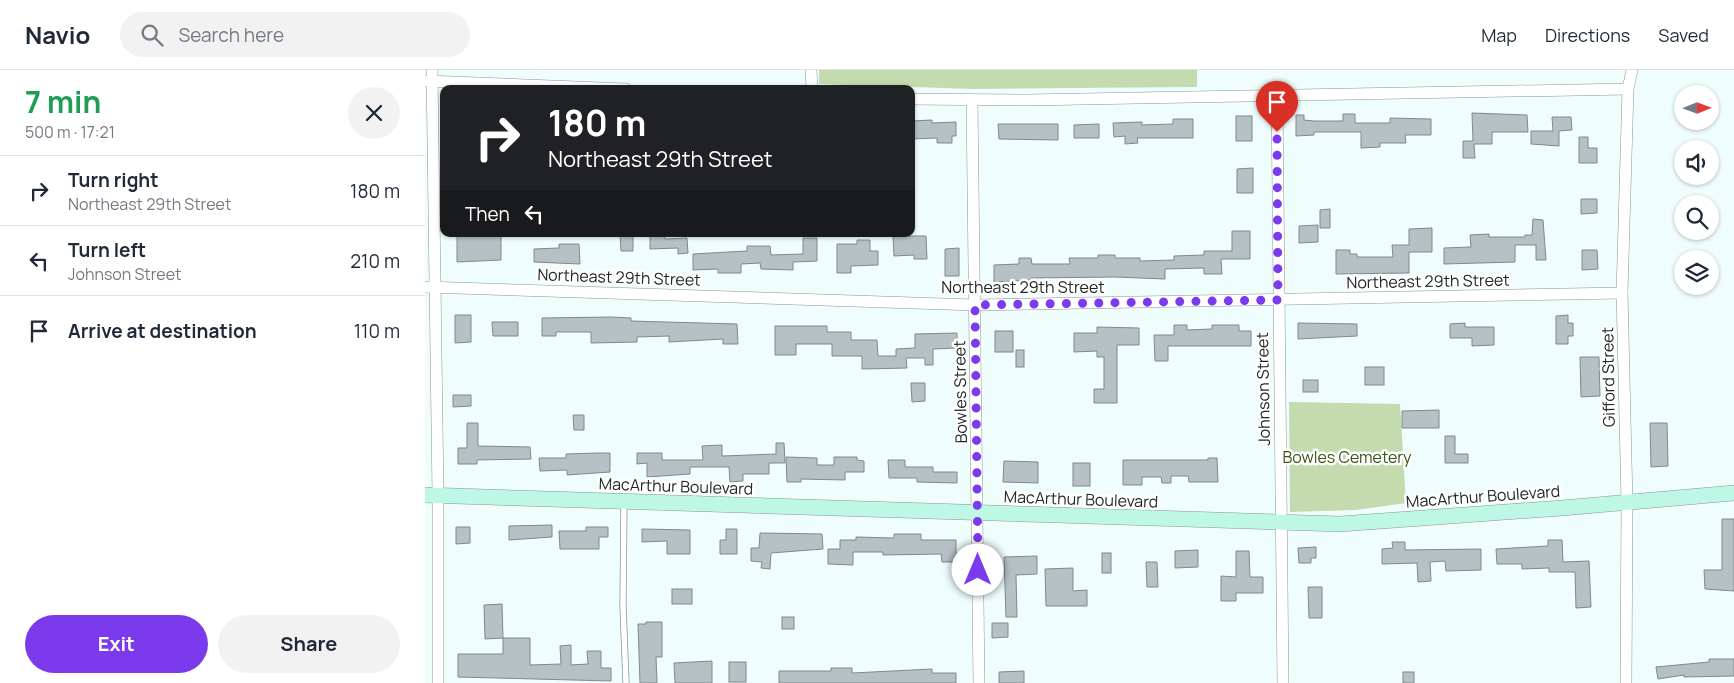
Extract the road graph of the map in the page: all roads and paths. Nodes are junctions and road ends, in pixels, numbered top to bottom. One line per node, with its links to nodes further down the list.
1 (811, 70): 5 (street)
2 (1633, 70): 6 (street, Gifford Street)
3 (430, 78): 4 (street); 10 (street)
4 (555, 85)
5 (812, 85)
6 (1628, 89): 7 (street); 11 (street, Gifford Street)
7 (1277, 95): 9 (street); 12 (street, Johnson Street)
8 (915, 99): 9 (street)
9 (972, 101): 13 (street, Bowles Street)
10 (430, 288): 13 (street, Northeast 29th Street); 15 (street)
11 (1622, 293): 12 (street, Northeast 29th Street); 17 (street, Gifford Street)
12 (1278, 300): 13 (street, Northeast 29th Street); 19 (street, Johnson Street)
13 (975, 305): 18 (street, Bowles Street)
14 (1734, 492): 17 (main road, MacArthur Boulevard)
15 (432, 495): 16 (main road, MacArthur Boulevard); 20 (street)
16 (624, 502): 18 (main road, MacArthur Boulevard); 21 (lane)
17 (1627, 502): 19 (main road, MacArthur Boulevard); 24 (street, Gifford Street)
18 (978, 513): 19 (main road, MacArthur Boulevard); 22 (street, Bowles Street)
19 (1281, 524): 23 (street, Johnson Street)
20 (439, 683)
21 (626, 683)
22 (979, 683)
23 (1283, 683)
24 (1626, 683)

